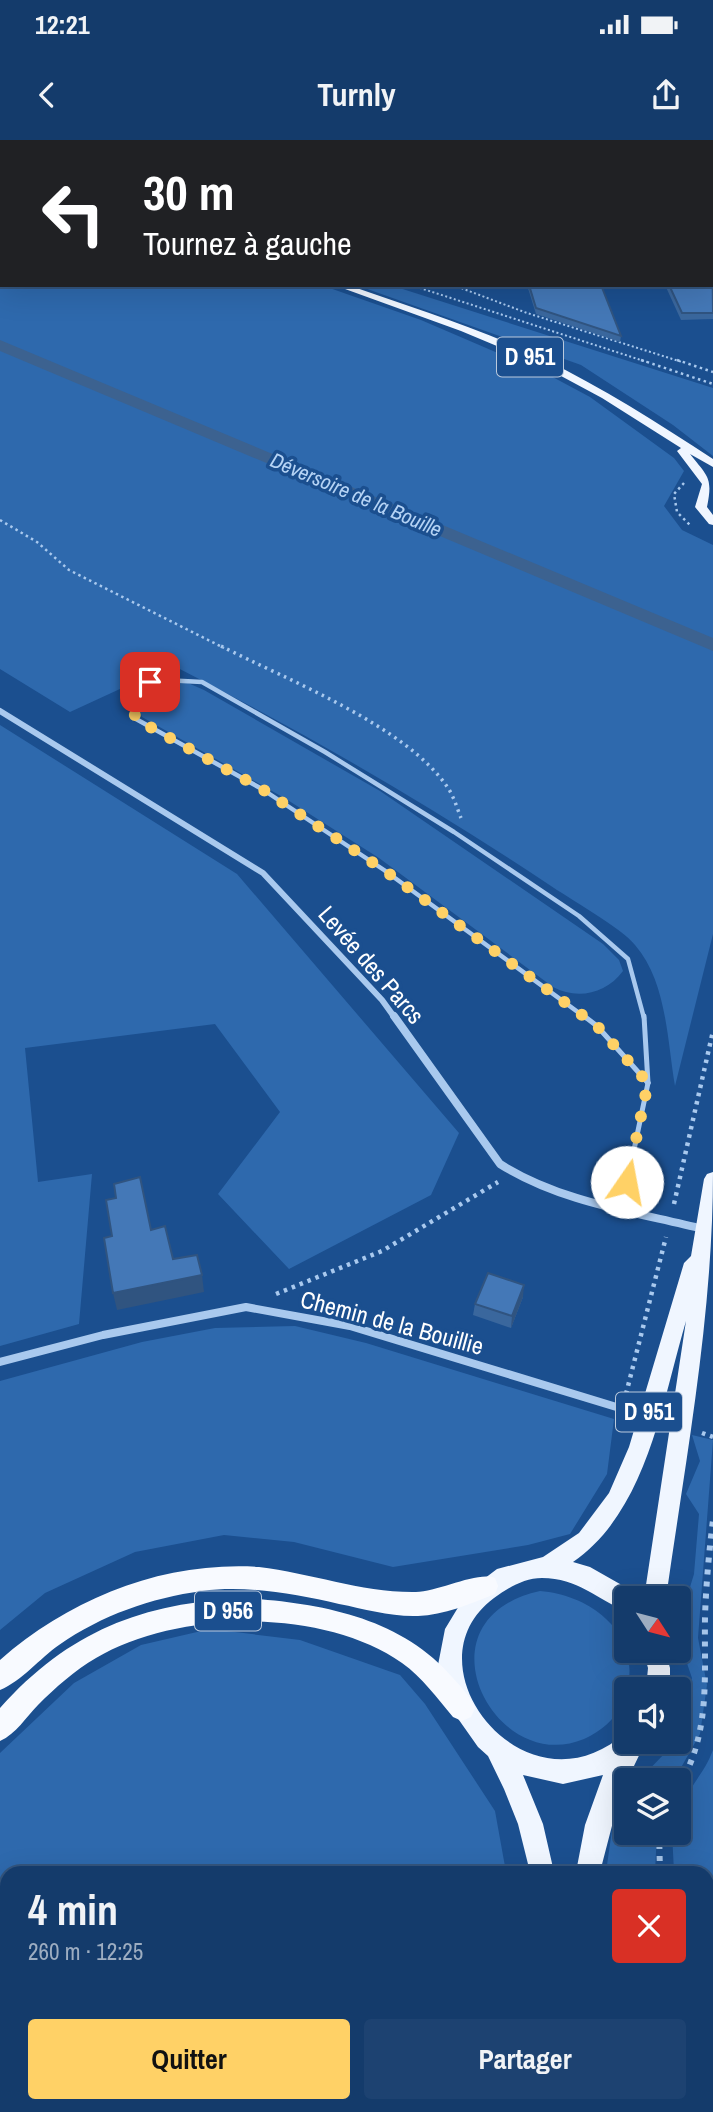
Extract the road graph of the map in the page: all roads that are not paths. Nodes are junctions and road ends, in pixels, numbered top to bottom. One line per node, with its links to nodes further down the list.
1 (344, 287): 2 (main road, D 951)
2 (662, 431): 3 (main road, D 951); 4 (main road, D 951)
3 (713, 466)
4 (709, 491): 5 (main road)
5 (713, 522)
6 (0, 711): 9 (street, Levée des Parcs)
7 (648, 1083): 7 (lane); 9 (lane)
8 (713, 1179): 10 (main road, D 951)
9 (622, 1207): 10 (street, Levée des Parcs)
10 (703, 1229): 12 (main road, D 951); 15 (main road, D 951)
11 (0, 1362): 12 (street, Chemin de la Bouillie)
12 (648, 1417): 13 (main road, D 951)
13 (550, 1566): 14 (main road, D 951); 16 (main road, D 951)
14 (486, 1586): 17 (highway, D 956); 18 (main road, D 951)
15 (657, 1586)
16 (614, 1592)
17 (0, 1677)
18 (462, 1708): 19 (highway, D 956); 20 (main road, D 951)
19 (0, 1728)
20 (497, 1750): 21 (main road, D 951); 23 (main road, D 951)
21 (615, 1754)
22 (626, 1754): 24 (main road, D 951)
23 (541, 1866)
24 (589, 1866)

